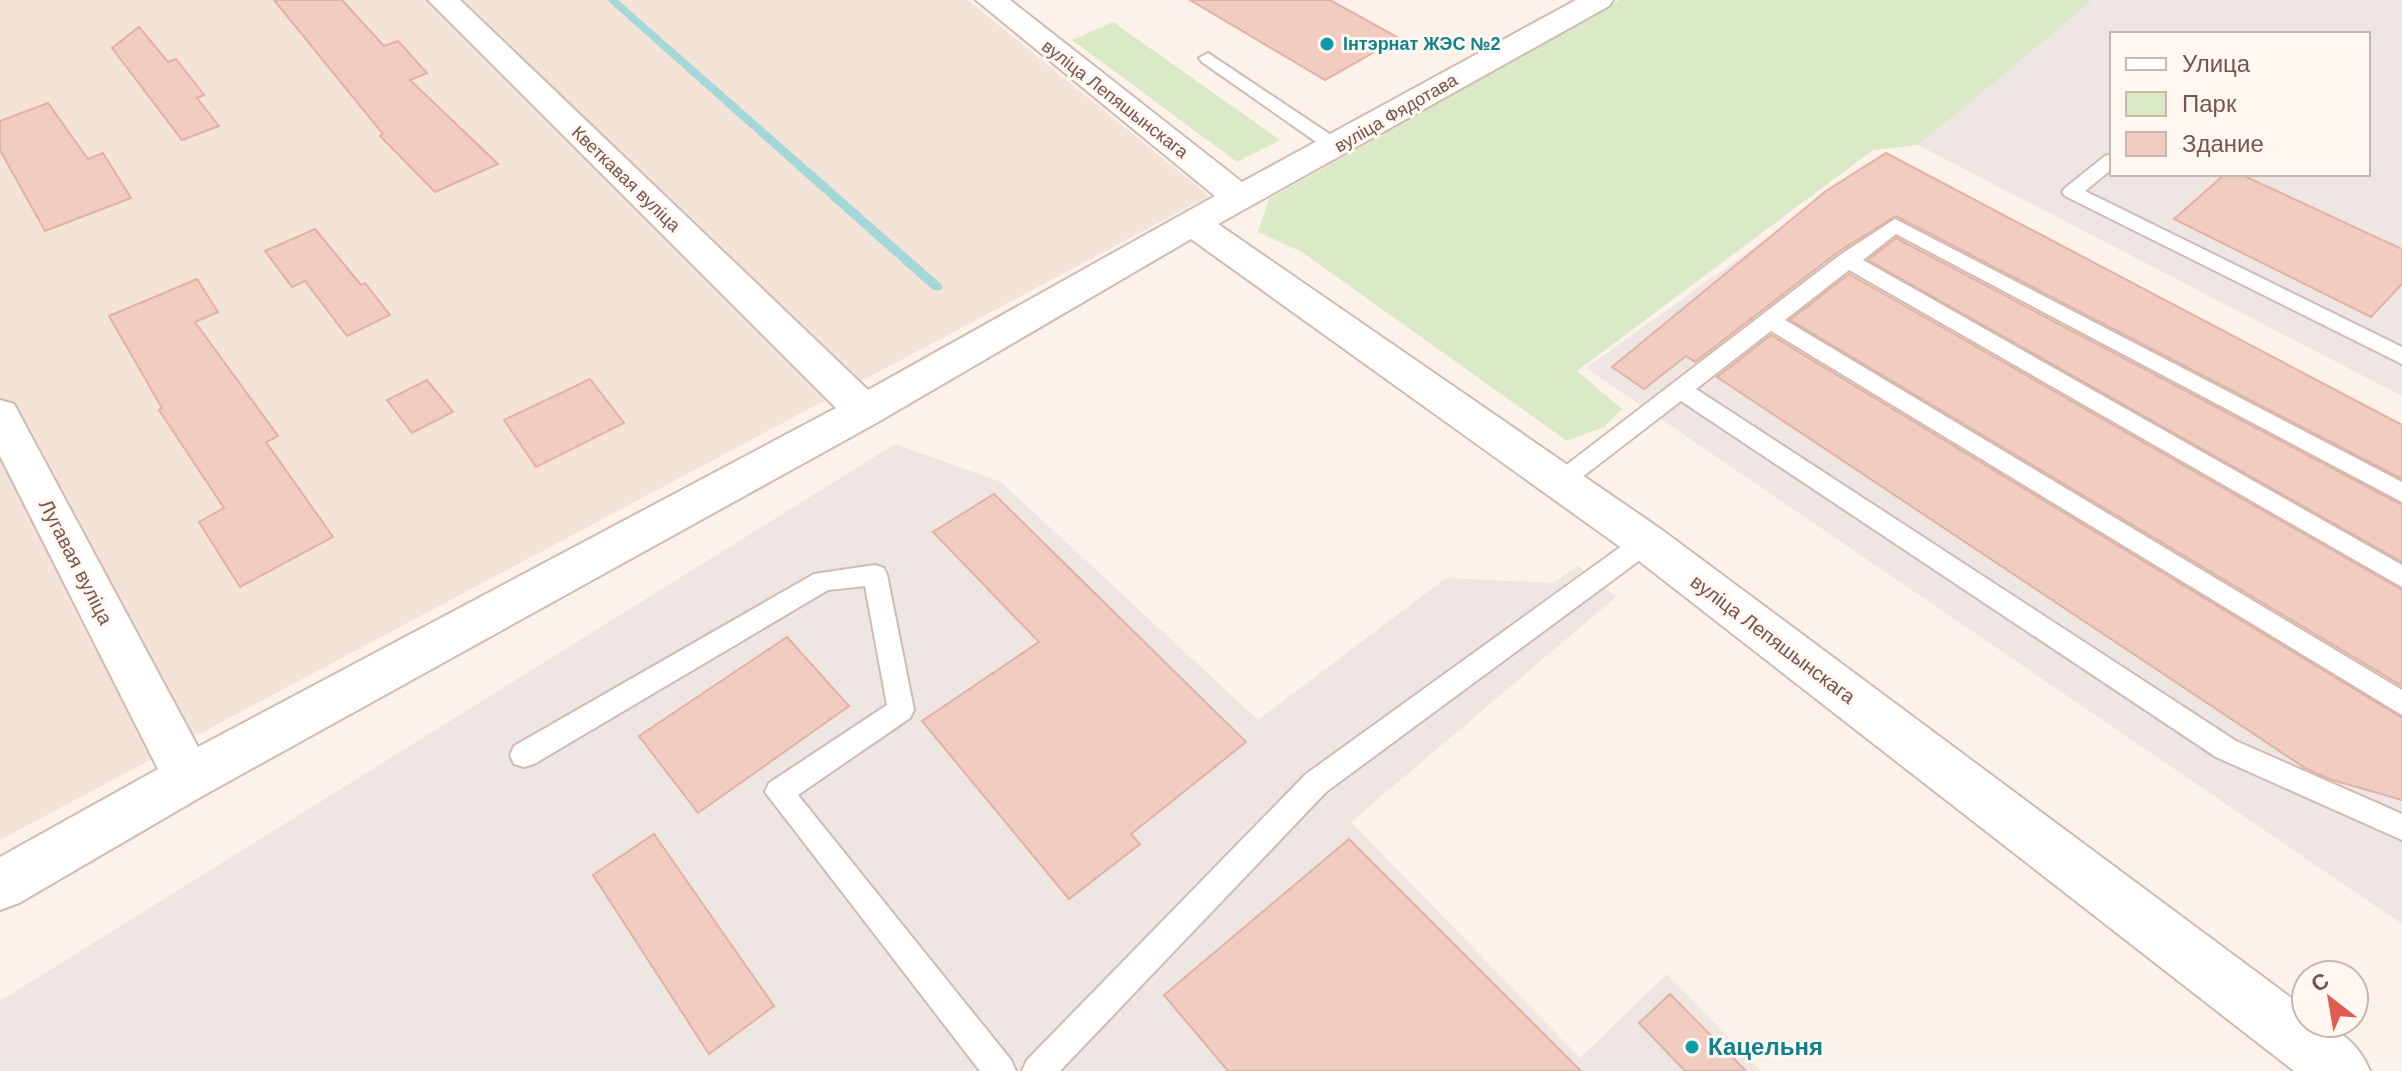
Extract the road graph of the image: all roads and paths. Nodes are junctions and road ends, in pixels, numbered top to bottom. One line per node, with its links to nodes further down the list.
1 (443, 0): 13 (street, Кветкавая вуліца)
2 (991, 0): 7 (street, вуліца Лепяшынскага)
3 (1598, 0): 5 (street, вуліца Фядотава)
4 (1208, 58): 5 (lane)
5 (1336, 147): 7 (street, вуліца Фядотава)
6 (2110, 162): 11 (lane)
7 (1240, 198): 8 (street, вуліца Фядотава)
8 (1192, 223): 13 (street, вуліца Фядотава); 15 (street, вуліца Лепяшынскага)
9 (1847, 260): 10 (lane); 16 (lane); 18 (lane)
10 (1769, 320): 12 (lane); 19 (lane)
11 (2402, 356)
12 (1680, 389): 15 (lane); 22 (lane)
13 (864, 411): 21 (street, вуліца Фядотава)
14 (0, 415): 21 (street, Лугавая вуліца)
15 (1560, 482): 17 (street, вуліца Лепяшынскага)
16 (2402, 493)
17 (1646, 542): 25 (lane); 26 (street, вуліца Лепяшынскага)
18 (2402, 577)
19 (2402, 704)
20 (524, 755): 24 (lane)
21 (188, 778): 23 (street, вуліца Фядотава)
22 (2402, 827)
23 (0, 885)
24 (1000, 1071)
25 (1038, 1071)
26 (2341, 1071)

